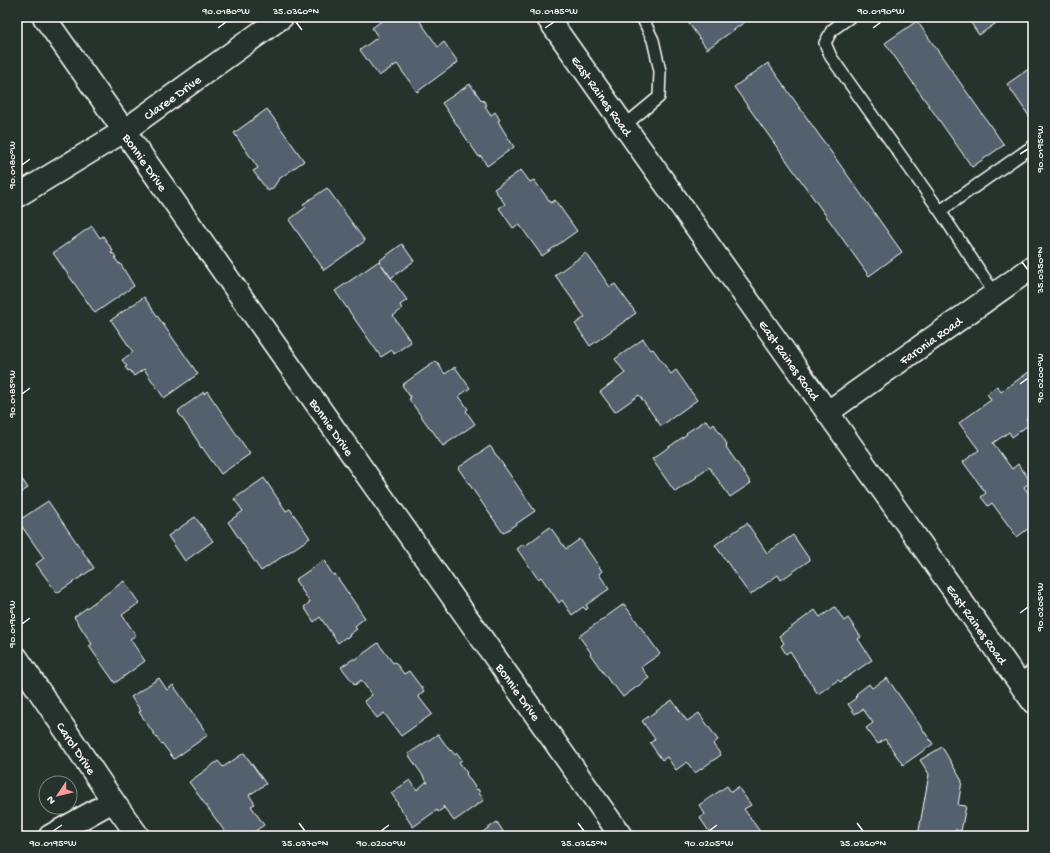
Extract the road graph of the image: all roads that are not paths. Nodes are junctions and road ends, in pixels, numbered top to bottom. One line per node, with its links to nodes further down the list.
1 (44, 17): 7 (street, Bonnie Drive)
2 (282, 17): 7 (street, Claree Drive)
3 (547, 17): 6 (street, East Raines Road)
4 (642, 17): 6 (lane)
5 (850, 17): 10 (lane)
6 (624, 126): 13 (street, East Raines Road)
7 (124, 131): 9 (street, Claree Drive); 20 (street, Bonnie Drive)
8 (1033, 146): 10 (lane)
9 (17, 196)
10 (940, 211): 12 (lane)
11 (1033, 267): 12 (street, Faronia Road)
12 (995, 294): 13 (street, Faronia Road)
13 (828, 412): 15 (street, East Raines Road)
14 (17, 658): 17 (street, Carol Drive)
15 (1025, 675): 16 (street, East Raines Road)
16 (1032, 700)
17 (114, 801): 18 (street); 19 (street, Carol Drive)
18 (50, 836)
19 (138, 836)
20 (621, 836)

